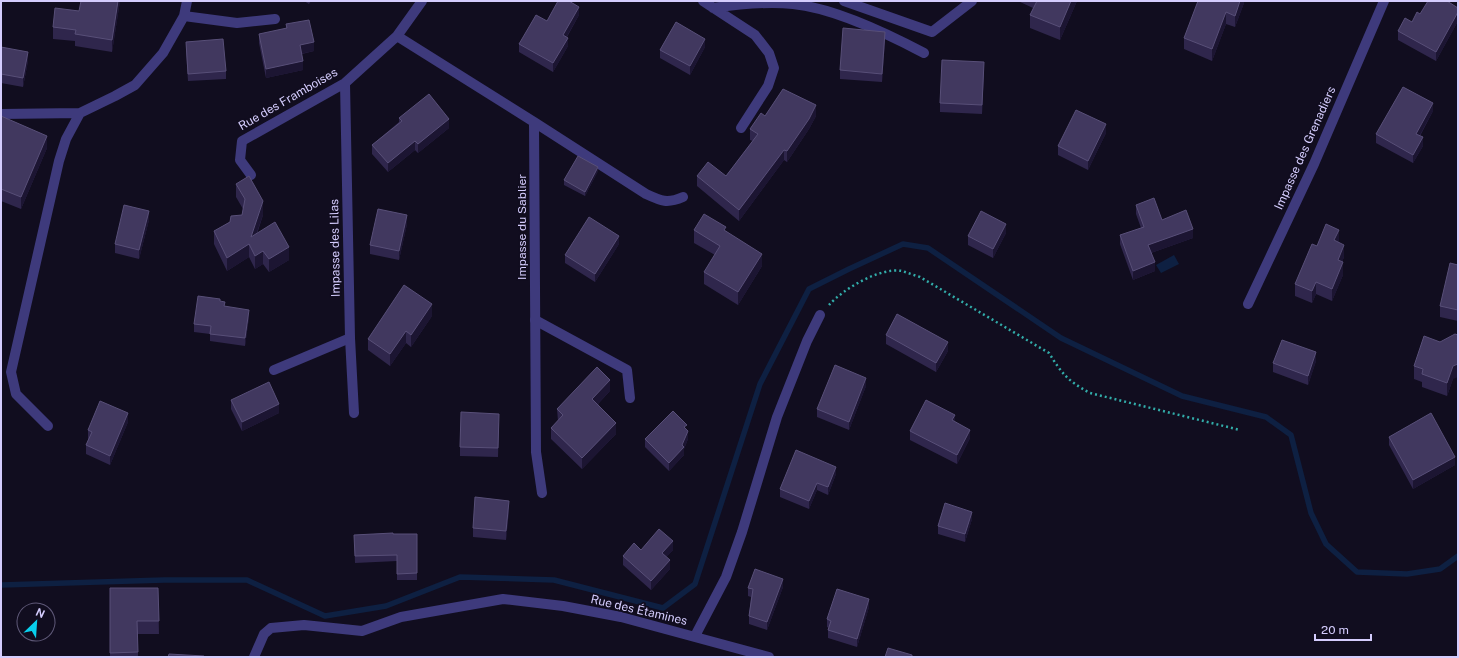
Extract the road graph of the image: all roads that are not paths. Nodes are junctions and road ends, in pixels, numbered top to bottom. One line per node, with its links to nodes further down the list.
1 (187, 1): 8 (street)
2 (422, 1): 10 (street, Rue des Framboises)
3 (703, 1): 7 (street)
4 (844, 1): 5 (street)
5 (972, 1)
6 (1384, 1): 19 (street, Impasse des Grenadiers)
7 (713, 8): 11 (street); 16 (street)
8 (184, 16): 9 (street); 13 (street)
9 (276, 19)
10 (397, 36): 12 (street, Rue des Framboises); 15 (street)
11 (924, 54)
12 (345, 83): 17 (street, Rue des Framboises); 22 (street, Impasse des Lilas)
13 (80, 113): 14 (street); 26 (street)
14 (1, 114)
15 (534, 122): 18 (street); 21 (street, Impasse du Sablier)
16 (741, 128)
17 (251, 175)
18 (683, 197)
19 (1248, 304)
20 (820, 315): 28 (street, Rue des Étamines)
21 (535, 320): 24 (street); 27 (street, Impasse du Sablier)
22 (350, 338): 23 (street); 25 (street, Impasse des Lilas)
23 (274, 370)
24 (630, 398)
25 (354, 413)
26 (48, 426)
27 (542, 493)
28 (695, 636): 29 (street, Rue des Étamines); 30 (street)
29 (254, 657)
30 (769, 657)

